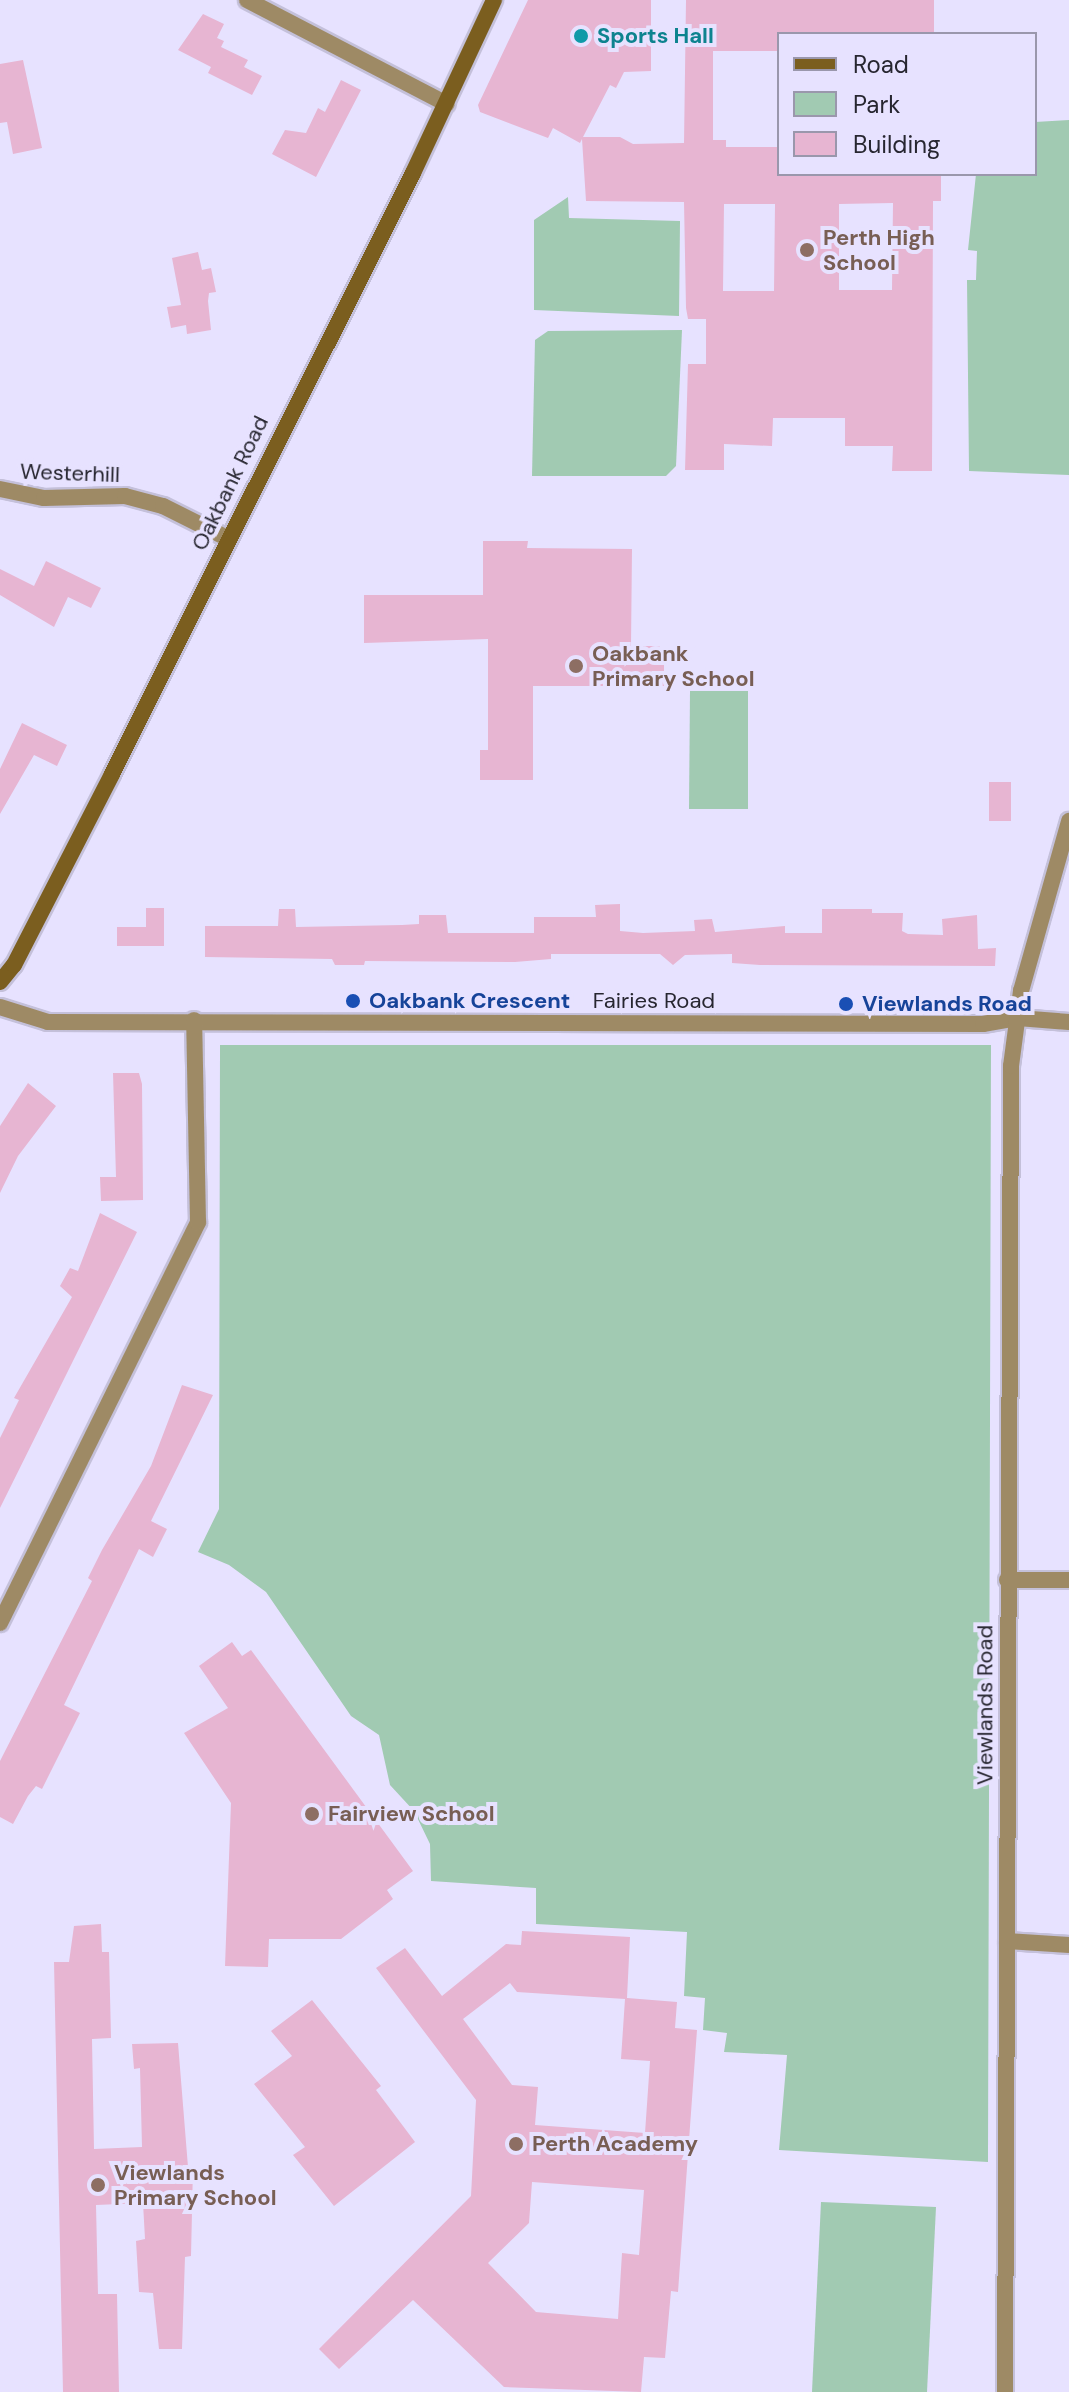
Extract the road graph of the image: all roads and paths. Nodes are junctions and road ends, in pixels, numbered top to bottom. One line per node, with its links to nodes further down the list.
1 (247, 0): 3 (street)
2 (494, 0): 3 (street, Oakbank Road)
3 (447, 104): 5 (street, Oakbank Road)
4 (0, 489): 5 (street, Westerhill)
5 (227, 538): 7 (street, Oakbank Road)
6 (1069, 821): 9 (street, Viewlands Road)
7 (0, 982)
8 (0, 1007): 10 (street, Fairies Road)
9 (1018, 1018): 10 (street, Fairies Road); 11 (street, Fairies Road); 12 (street, Viewlands Road)
10 (194, 1020): 14 (street)
11 (1069, 1022)
12 (1007, 1580): 13 (street); 15 (street, Viewlands Road)
13 (1069, 1580)
14 (0, 1623)
15 (1007, 1941): 16 (street); 17 (street, Viewlands Road)
16 (1069, 1945)
17 (1005, 2392)

